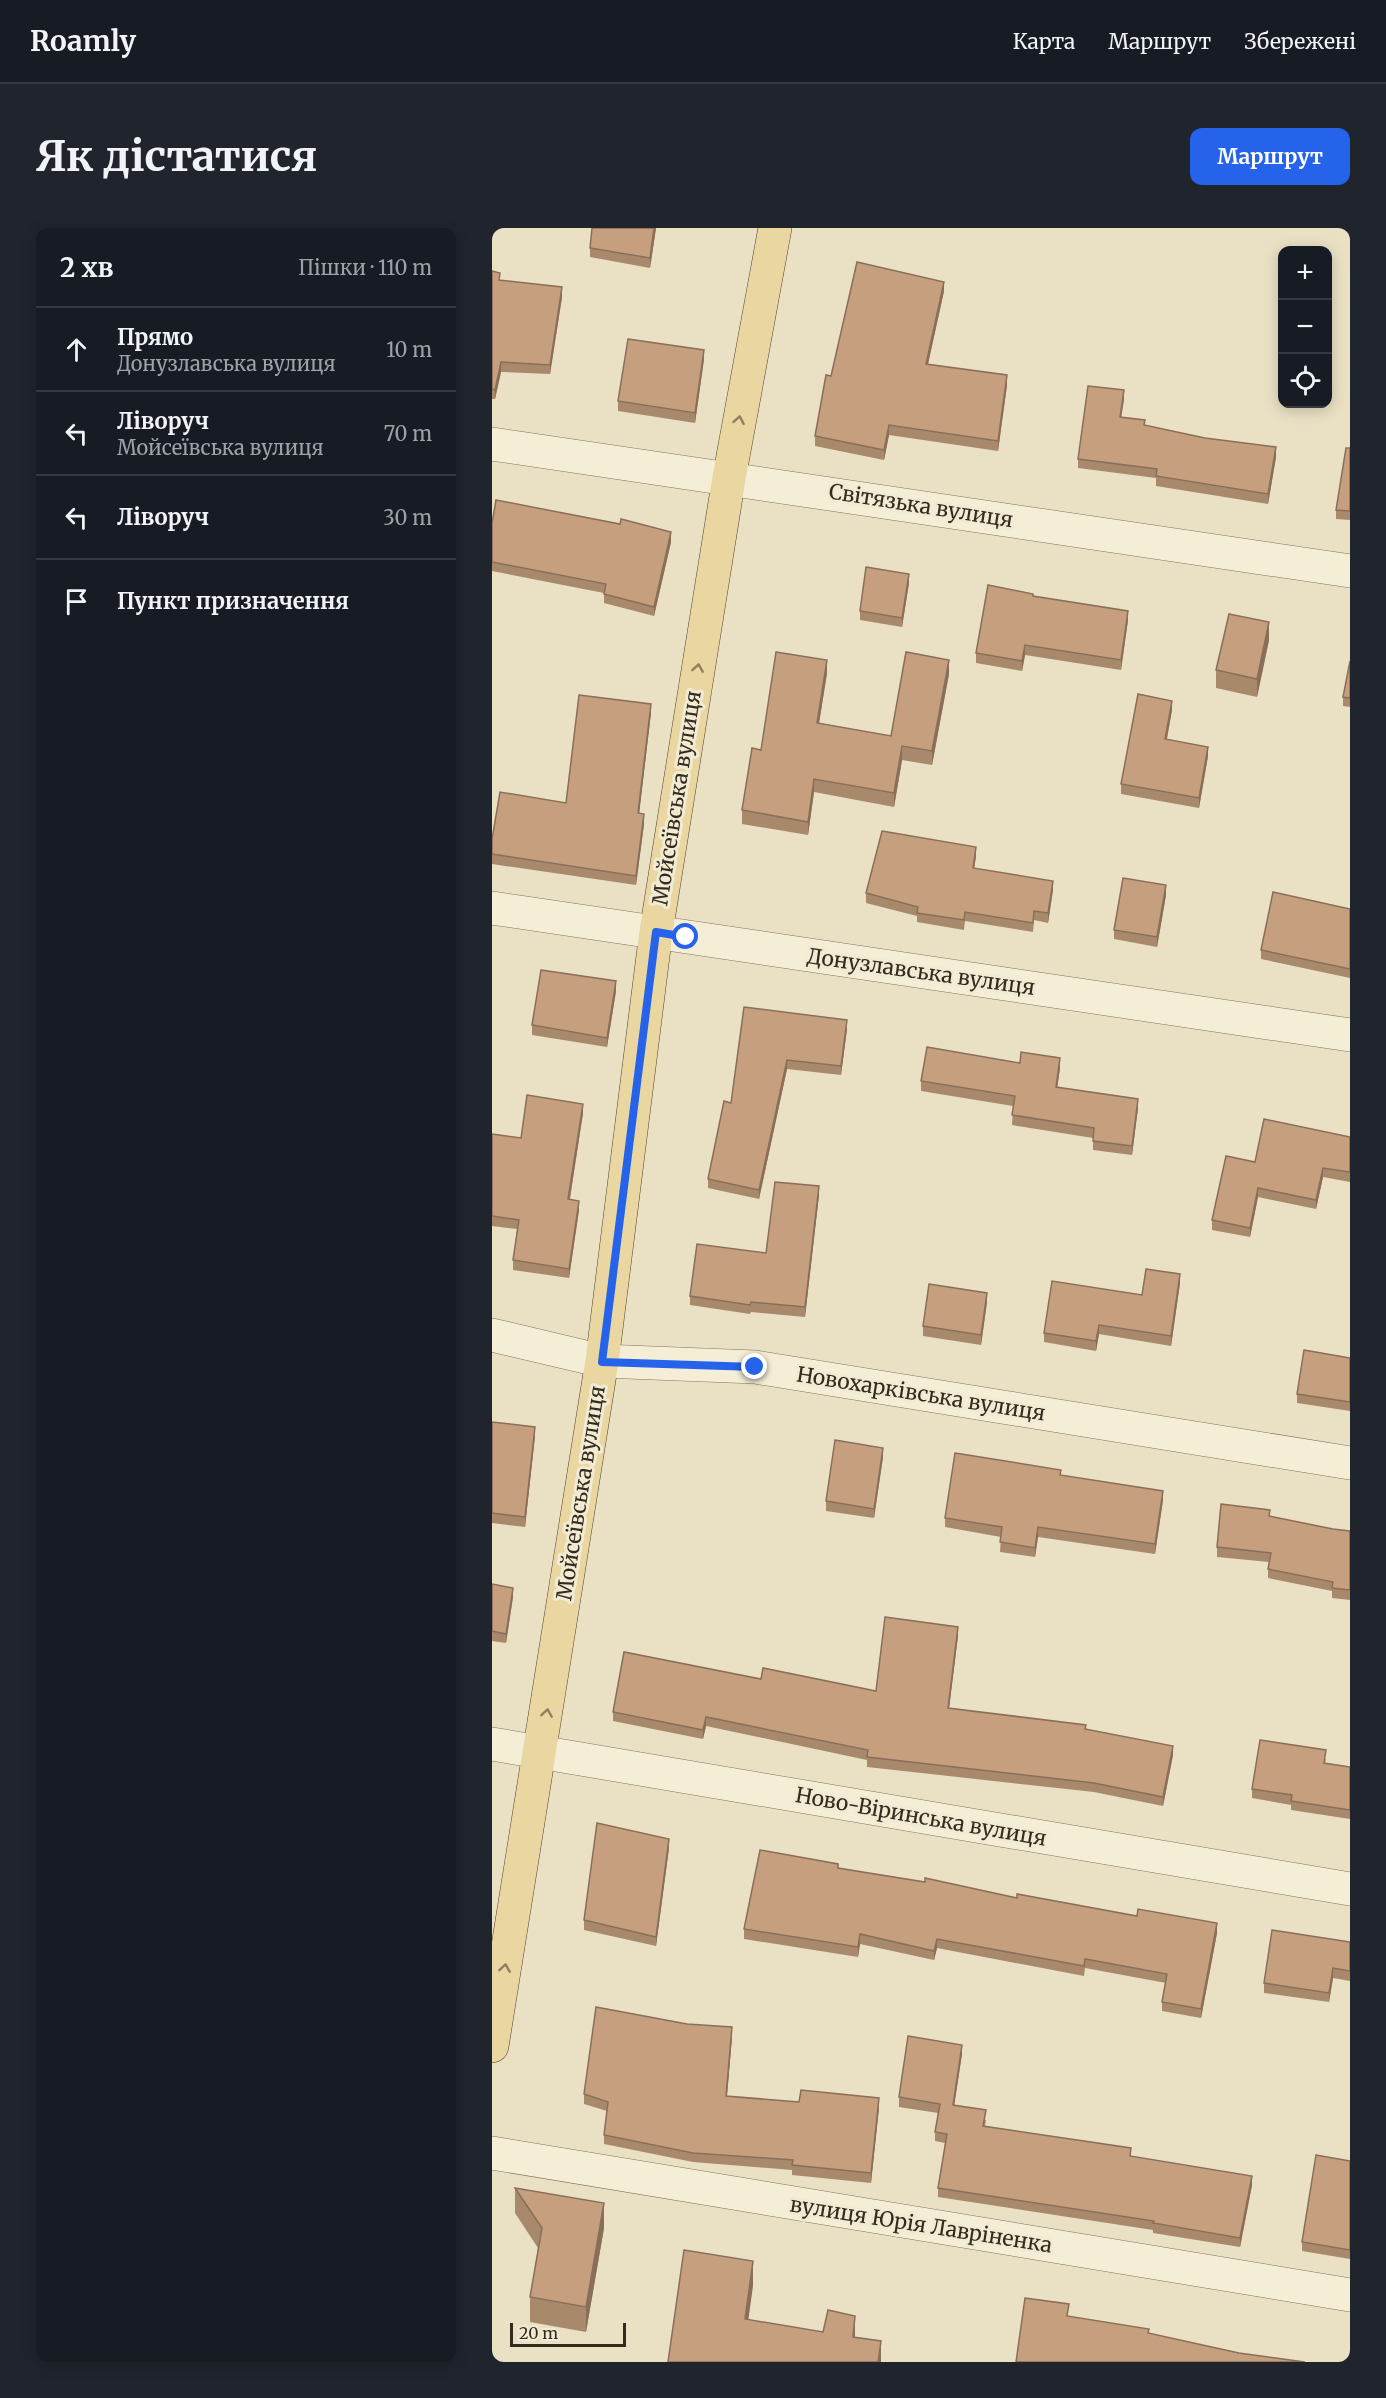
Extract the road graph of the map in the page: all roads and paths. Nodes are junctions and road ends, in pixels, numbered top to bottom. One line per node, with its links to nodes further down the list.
1 (775, 228): 3 (main road, Мойсеївська вулиця, one-way to 1)
2 (492, 444): 3 (street, Світязька вулиця)
3 (729, 478): 4 (street, Світязька вулиця); 6 (main road, Мойсеївська вулиця, one-way to 3)
4 (1350, 571)
5 (492, 908): 6 (street, Донузлавська вулиця)
6 (656, 932): 7 (street, Донузлавська вулиця); 9 (main road, Мойсеївська вулиця)
7 (1350, 1035)
8 (492, 1335): 9 (street, Новохарківська вулиця)
9 (602, 1362): 10 (street, Новохарківська вулиця); 12 (main road, Мойсеївська вулиця, one-way to 9)
10 (1350, 1463)
11 (492, 1744): 12 (street, Ново-Віринська вулиця)
12 (540, 1752): 13 (street, Ново-Віринська вулиця); 14 (main road, Мойсеївська вулиця, one-way to 12)
13 (1350, 1889)
14 (492, 2046)
15 (492, 2154): 16 (street, вулиця Юрія Лавріненка)
16 (1350, 2295)

